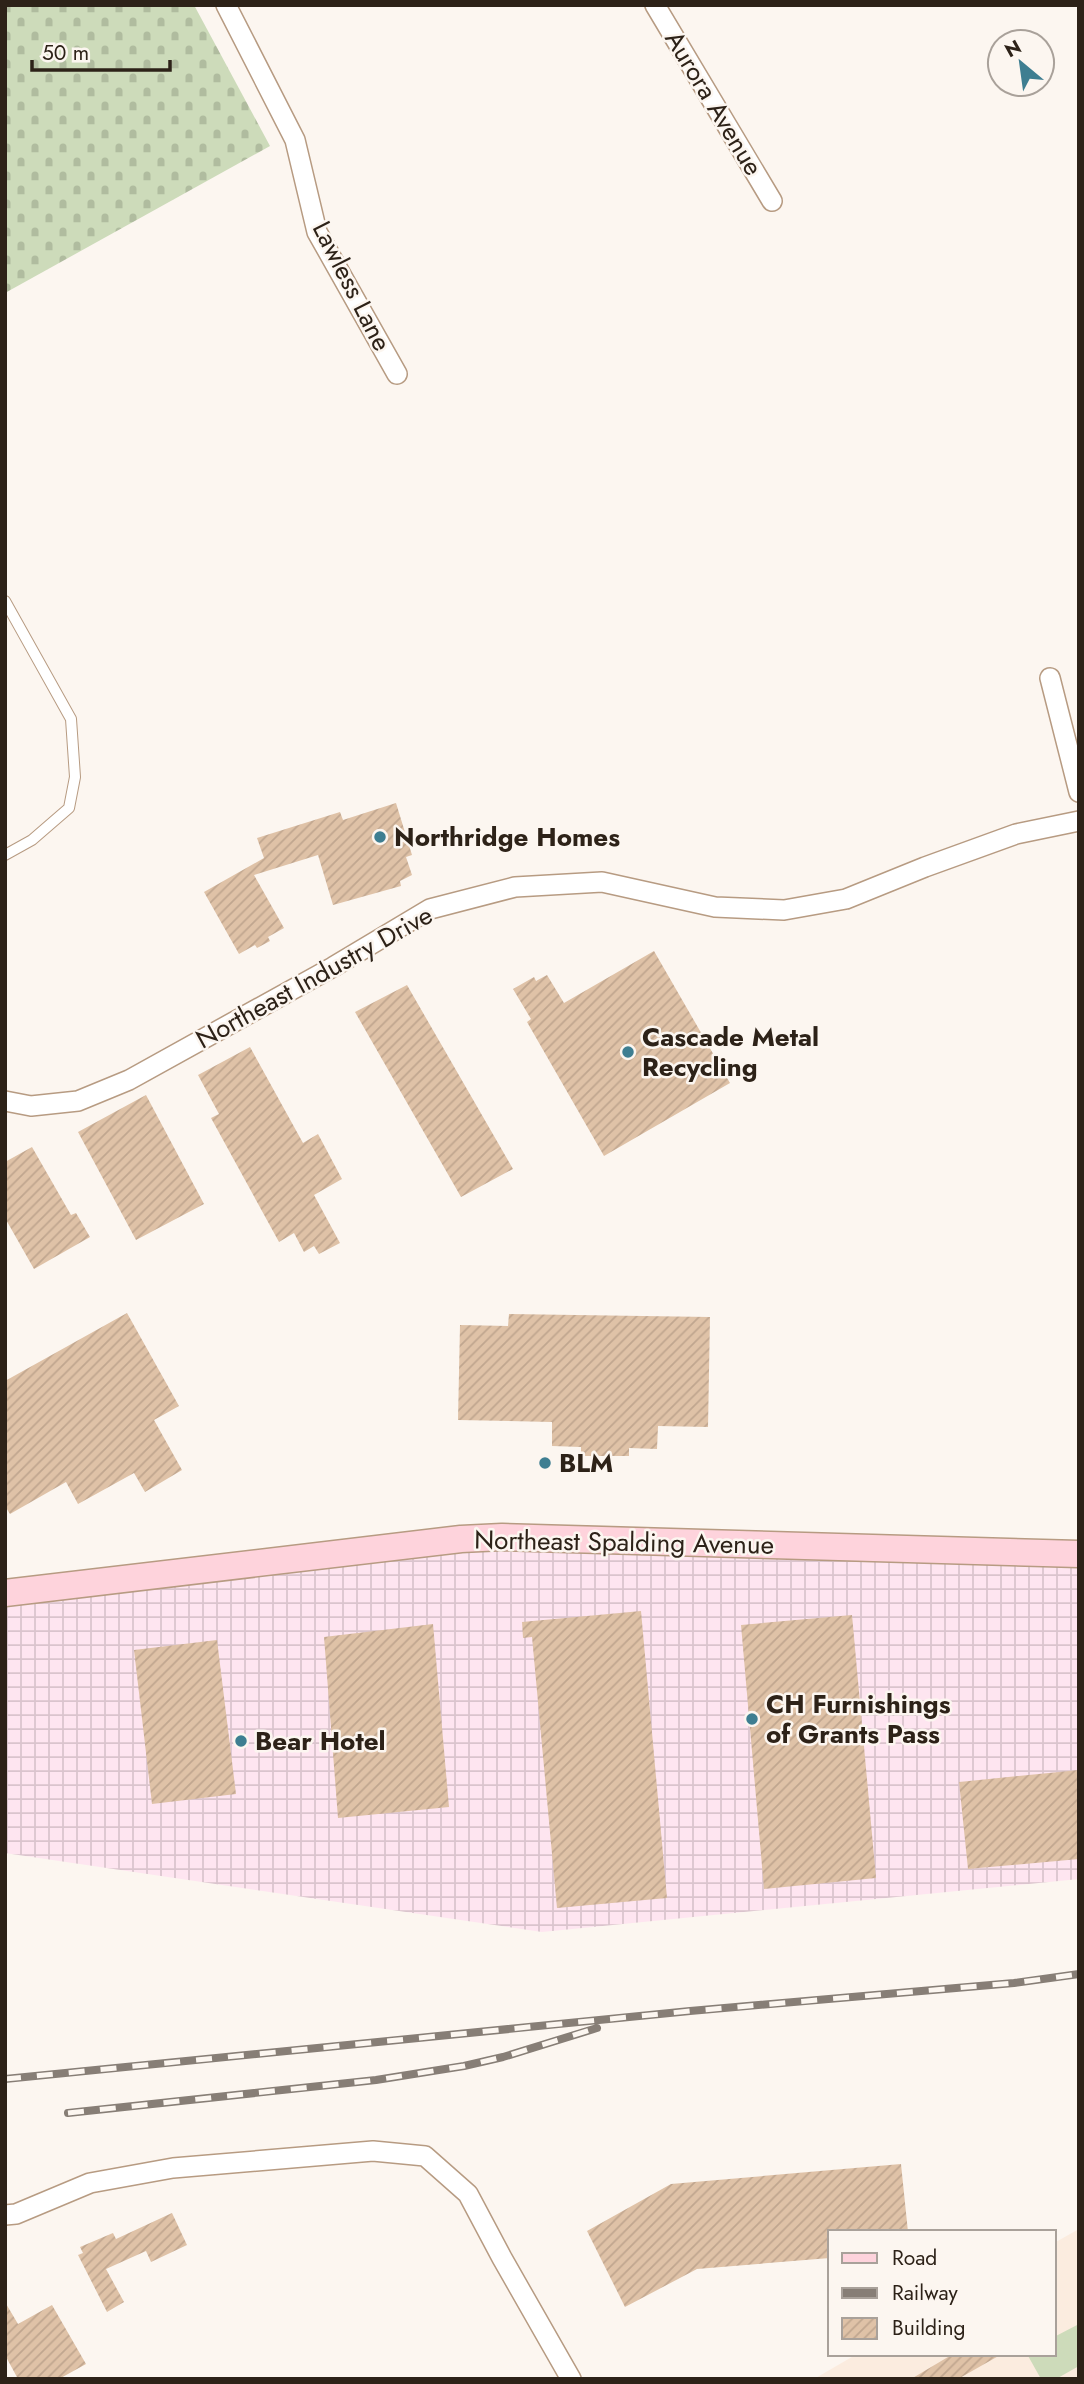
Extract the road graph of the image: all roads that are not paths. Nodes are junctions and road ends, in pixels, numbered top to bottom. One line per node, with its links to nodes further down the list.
1 (226, 5): 4 (street, Lawless Lane)
2 (655, 5): 3 (street, Aurora Avenue)
3 (772, 201)
4 (397, 374)
5 (5, 601): 9 (lane)
6 (1050, 678): 7 (street)
7 (1079, 792)
8 (1079, 821): 10 (street, Northeast Industry Drive)
9 (5, 855)
10 (5, 1101)
11 (1079, 1554): 12 (street, Northeast Spalding Avenue)
12 (5, 1593)
13 (5, 2215): 14 (street)
14 (571, 2379)

